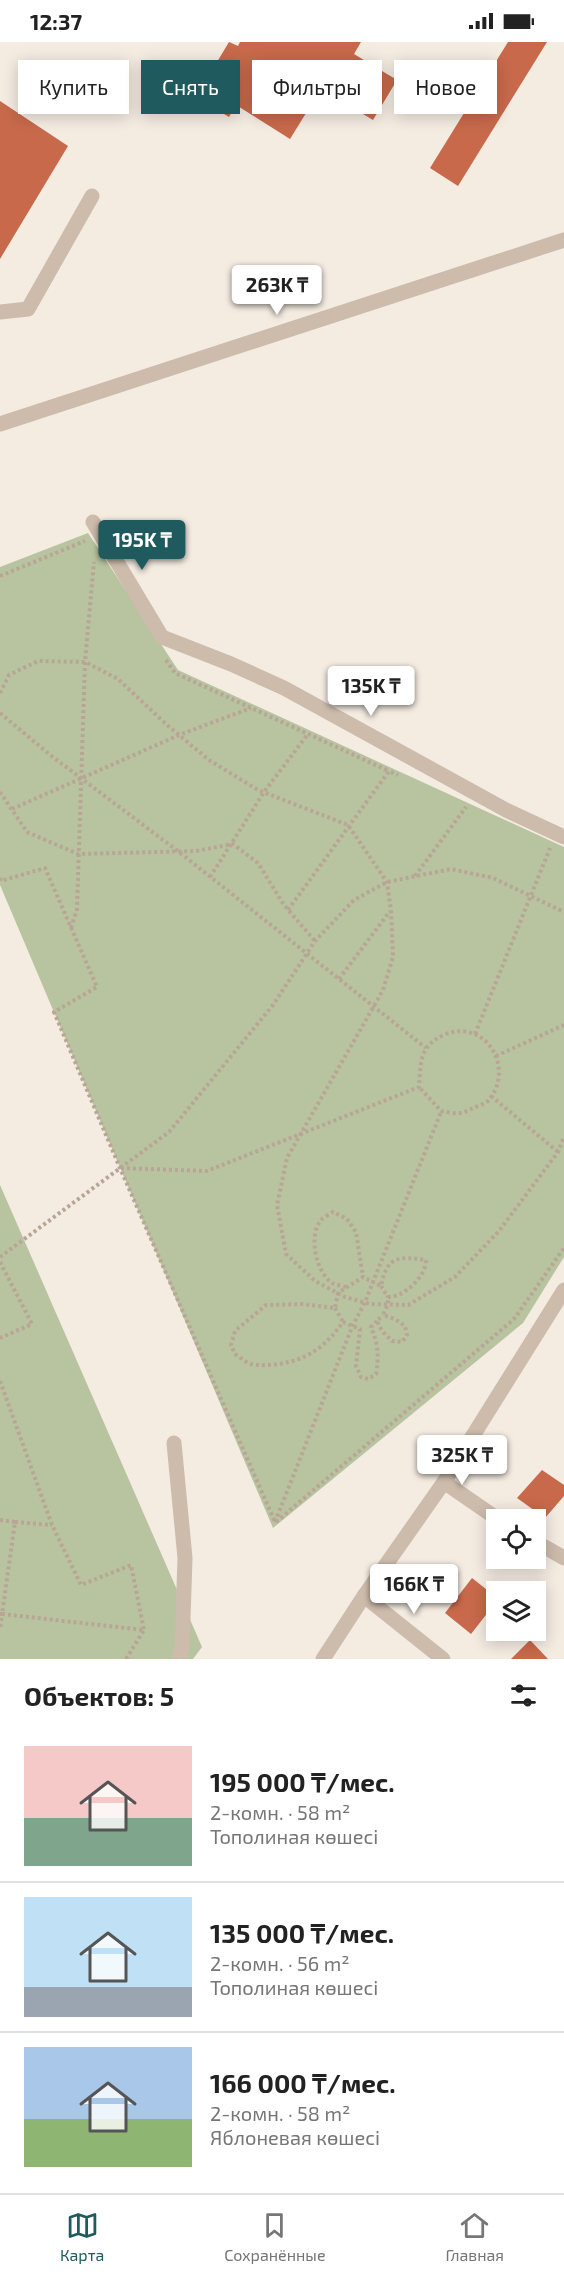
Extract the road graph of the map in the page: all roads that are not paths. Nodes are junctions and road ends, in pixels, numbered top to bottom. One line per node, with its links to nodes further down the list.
1 (92, 196): 3 (street)
2 (564, 240): 4 (street)
3 (0, 312)
4 (0, 424)
5 (93, 522): 6 (street)
6 (564, 837)
7 (564, 1290): 9 (street)
8 (174, 1443): 14 (street)
9 (444, 1482): 10 (street); 13 (street)
10 (486, 1511)
11 (546, 1548): 12 (street)
12 (564, 1558)
13 (364, 1596): 15 (street); 16 (street)
14 (179, 1659)
15 (323, 1659)
16 (443, 1659)

